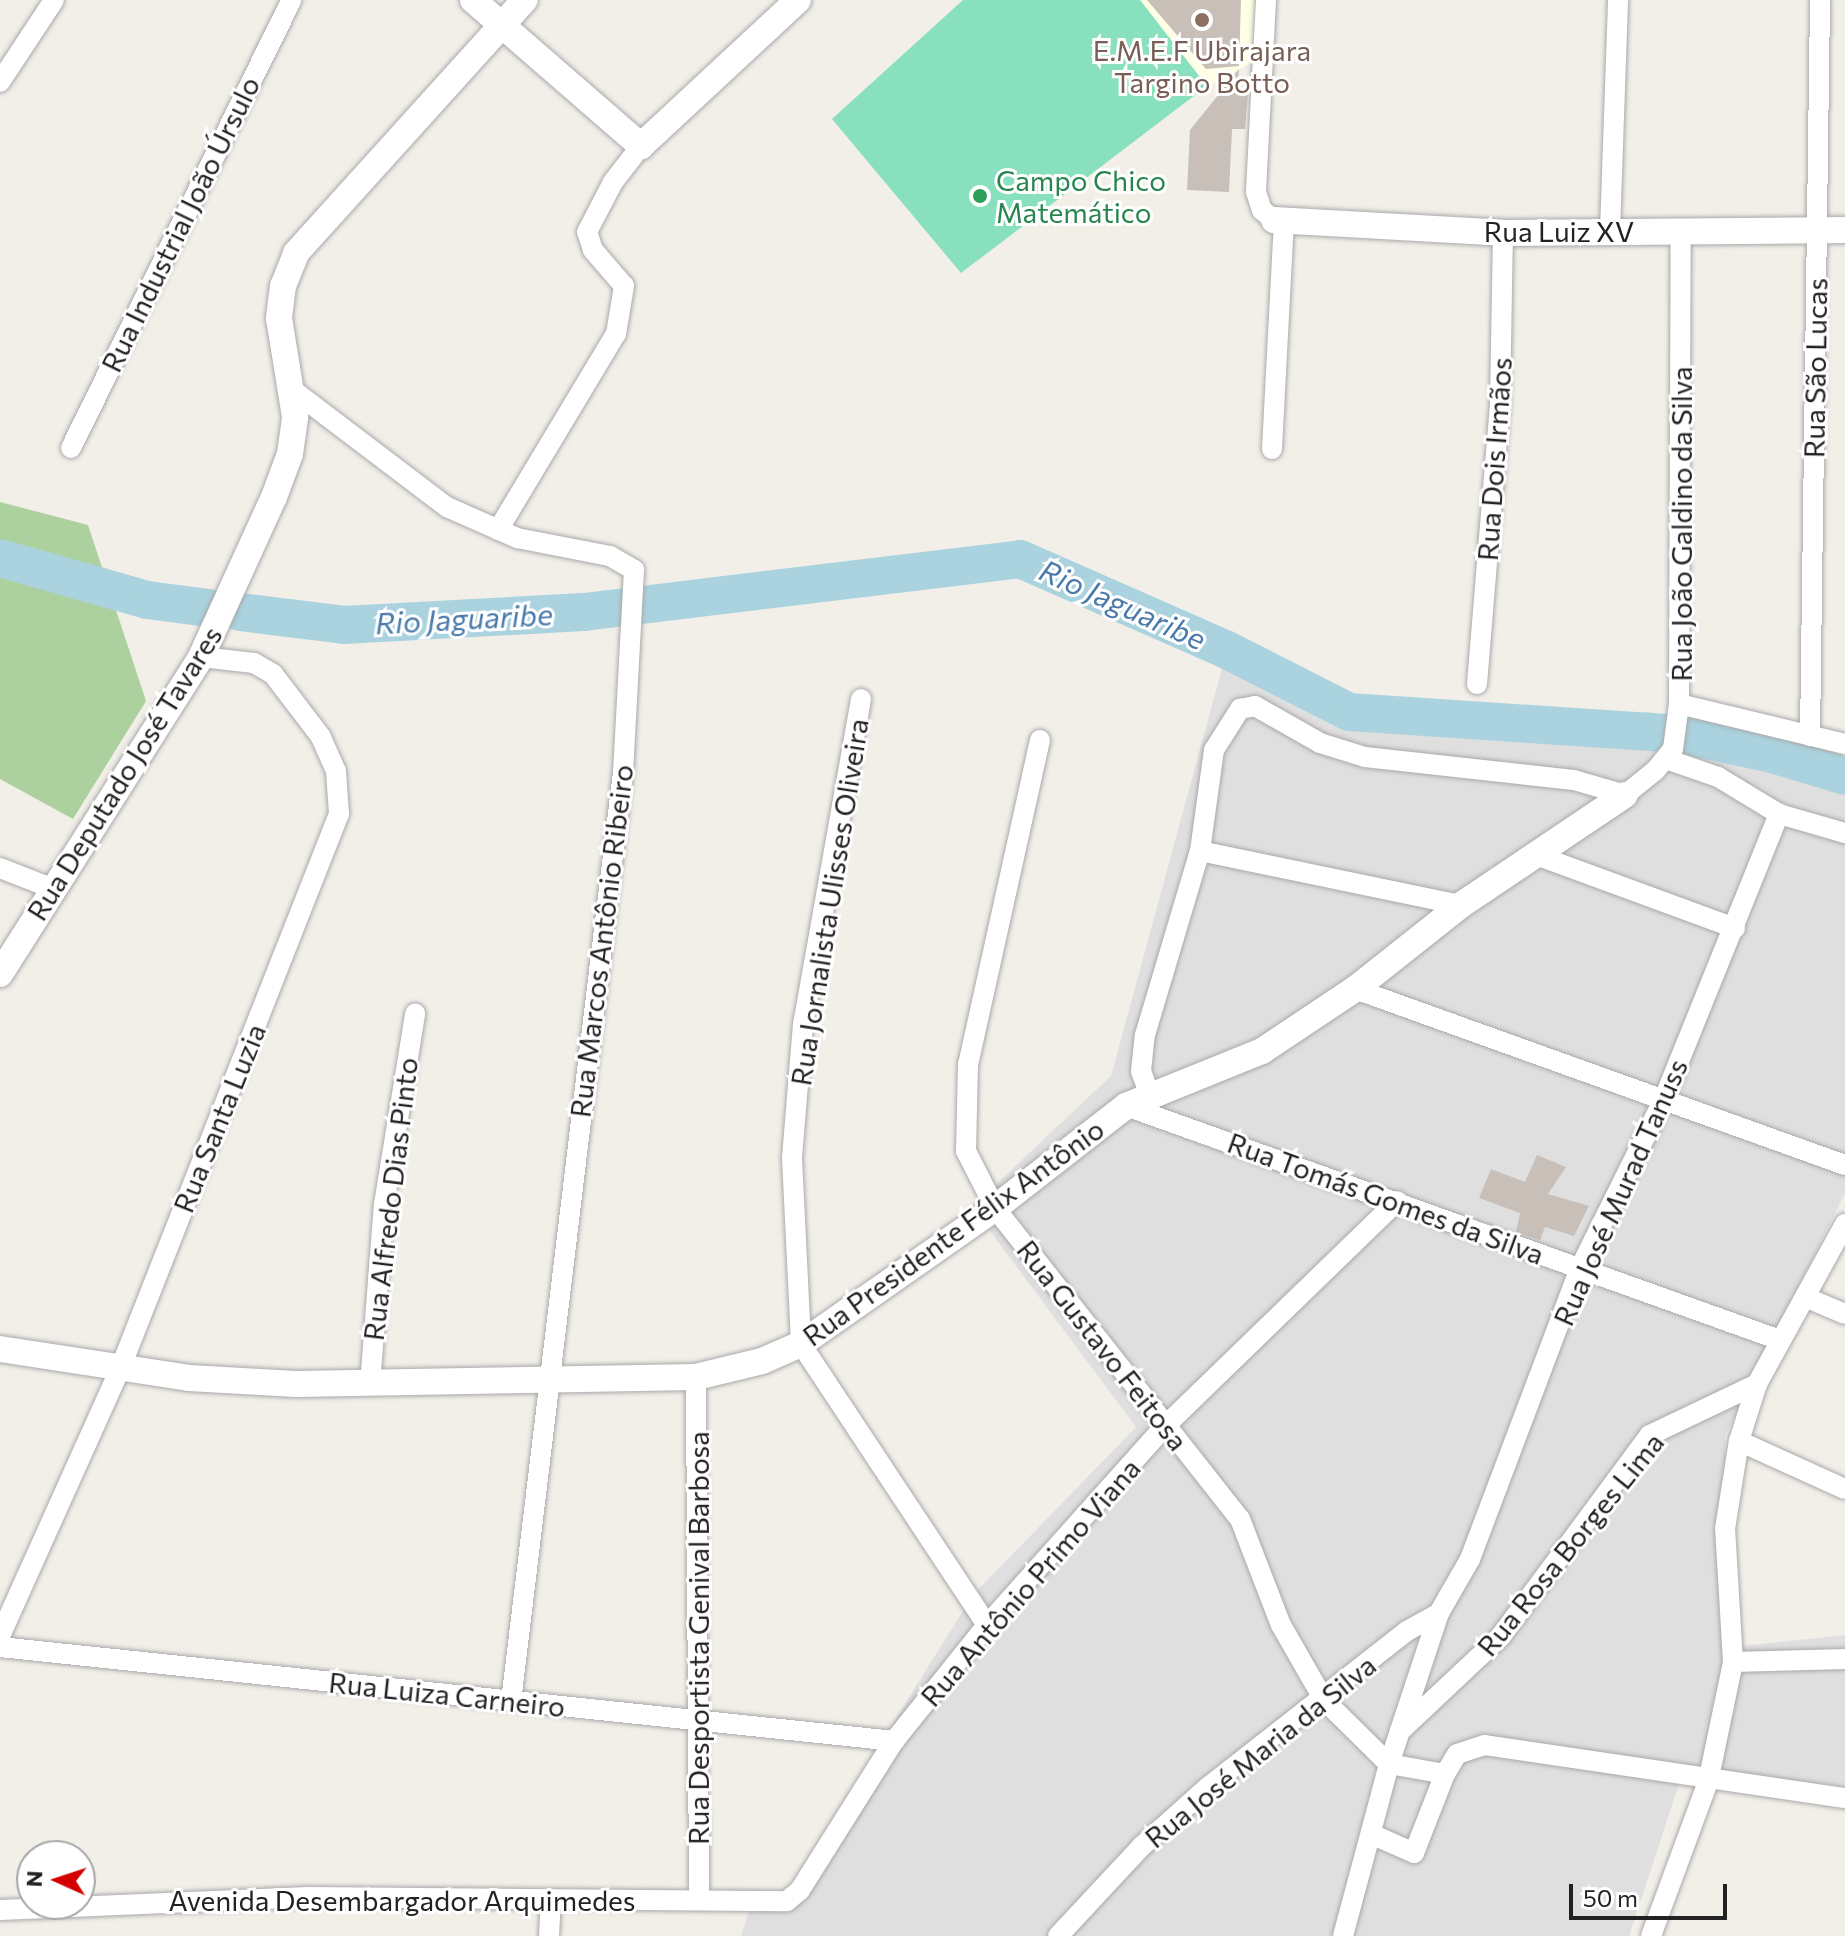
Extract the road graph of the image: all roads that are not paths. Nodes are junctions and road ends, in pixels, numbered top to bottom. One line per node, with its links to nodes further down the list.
1 (54, 0): 10 (street)
2 (291, 0): 19 (street, Rua Industrial João Úrsulo)
3 (473, 0): 9 (street)
4 (525, 0): 9 (street, Rua Deputado José Tavares)
5 (798, 0): 11 (street)
6 (1266, 0): 12 (street)
7 (1618, 0): 15 (street)
8 (1820, 0): 13 (street, Rua São Lucas)
9 (503, 23): 11 (street); 18 (street, Rua Deputado José Tavares)
10 (0, 82)
11 (641, 146): 21 (street)
12 (1279, 221): 17 (street, Rua Luiz XV); 20 (street)
13 (1816, 229): 14 (street, Rua Luiz XV); 16 (street, Rua Luiz XV); 26 (street, Rua São Lucas)
14 (1845, 230)
15 (1610, 231): 16 (street, Rua Luiz XV); 17 (street, Rua Luiz XV)
16 (1681, 232): 25 (street, Rua João Galdino da Silva)
17 (1503, 233): 23 (street, Rua Dois Irmãos)
18 (294, 391): 21 (street, Rua Marcos Antônio Ribeiro); 22 (street, Rua Deputado José Tavares)
19 (71, 448)
20 (1272, 449)
21 (498, 530): 56 (street, Rua Marcos Antônio Ribeiro)
22 (201, 657): 36 (street, Rua Deputado José Tavares); 54 (street, Rua Santa Luzia)
23 (1477, 684)
24 (861, 699): 52 (street, Rua Jornalista Ulisses Oliveira)
25 (1679, 711): 26 (street); 29 (street, Rua João Galdino da Silva)
26 (1810, 736): 28 (street)
27 (1040, 740): 46 (street, Rua Gustavo Feitosa)
28 (1845, 744)
29 (1670, 754): 30 (street); 31 (street)
30 (1625, 795): 33 (street); 34 (street, Rua Presidente Félix Antônio)
31 (1779, 814): 32 (street); 38 (street, Rua José Murad Tanuss)
32 (1845, 833)
33 (1200, 851): 37 (street); 42 (street)
34 (1539, 856): 37 (street, Rua Presidente Félix Antônio); 38 (street)
35 (0, 868): 36 (street)
36 (54, 889): 39 (street, Rua Deputado José Tavares)
37 (1461, 905): 40 (street, Rua Presidente Félix Antônio)
38 (1735, 928): 43 (street, Rua José Murad Tanuss)
39 (0, 974)
40 (1355, 989): 42 (street, Rua Presidente Félix Antônio); 43 (street)
41 (415, 1014): 58 (street, Rua Alfredo Dias Pinto)
42 (1138, 1100): 45 (street, Rua Tomás Gomes da Silva); 46 (street, Rua Presidente Félix Antônio)
43 (1663, 1101): 44 (street); 48 (street, Rua José Murad Tanuss)
44 (1845, 1165)
45 (1397, 1201): 48 (street, Rua Tomás Gomes da Silva); 59 (street, Rua Antônio Primo Viana)
46 (995, 1208): 52 (street, Rua Presidente Félix Antônio); 59 (street, Rua Gustavo Feitosa)
47 (1845, 1224): 49 (street)
48 (1580, 1268): 51 (street, Rua Tomás Gomes da Silva); 62 (street, Rua José Murad Tanuss)
49 (1805, 1297): 50 (street); 51 (street)
50 (1845, 1314)
51 (1780, 1340): 57 (street)
52 (801, 1344): 55 (street, Rua Presidente Félix Antônio); 63 (street)
53 (0, 1349): 54 (street, Rua Presidente Félix Antônio)
54 (120, 1369): 58 (street, Rua Presidente Félix Antônio); 64 (street, Rua Santa Luzia)
55 (696, 1377): 56 (street, Rua Presidente Félix Antônio); 70 (street, Rua Desportista Genival Barbosa)
56 (547, 1381): 58 (street, Rua Presidente Félix Antônio); 69 (street, Rua Marcos Antônio Ribeiro)
57 (1757, 1384): 60 (street); 71 (street, Rua Rosa Borges Lima)
58 (370, 1385)
59 (1163, 1428): 63 (street, Rua Antônio Primo Viana); 68 (street, Rua Gustavo Feitosa)
60 (1739, 1441): 61 (street); 67 (street)
61 (1845, 1489)
62 (1439, 1613): 68 (street, Rua José Maria da Silva); 71 (street, Rua José Murad Tanuss)
63 (987, 1625): 72 (street, Rua Antônio Primo Viana)
64 (0, 1636)
65 (0, 1647): 69 (street, Rua Luiza Carneiro)
66 (1845, 1659): 67 (street)
67 (1733, 1662): 75 (street)
68 (1324, 1700): 73 (street, Rua Gustavo Feitosa); 83 (street, Rua José Maria da Silva)
69 (511, 1701): 70 (street, Rua Luiza Carneiro)
70 (700, 1719): 72 (street, Rua Luiza Carneiro); 80 (street, Rua Desportista Genival Barbosa)
71 (1400, 1731): 73 (street, Rua José Murad Tanuss)
72 (894, 1741): 78 (street, Rua Antônio Primo Viana)
73 (1389, 1764): 74 (street); 77 (street, Rua José Murad Tanuss)
74 (1445, 1774): 75 (street); 77 (street)
75 (1708, 1782): 76 (street); 85 (street)
76 (1845, 1798)
77 (1371, 1834): 84 (street, Rua José Murad Tanuss)
78 (800, 1890): 80 (street, Avenida Desembargador Arquimedes)
79 (551, 1899): 80 (street, Avenida Desembargador Arquimedes); 81 (street, Avenida Desembargador Arquimedes); 82 (street)
80 (699, 1900)
81 (0, 1910)
82 (549, 1936)
83 (1058, 1936)
84 (1343, 1936)
85 (1651, 1936)

